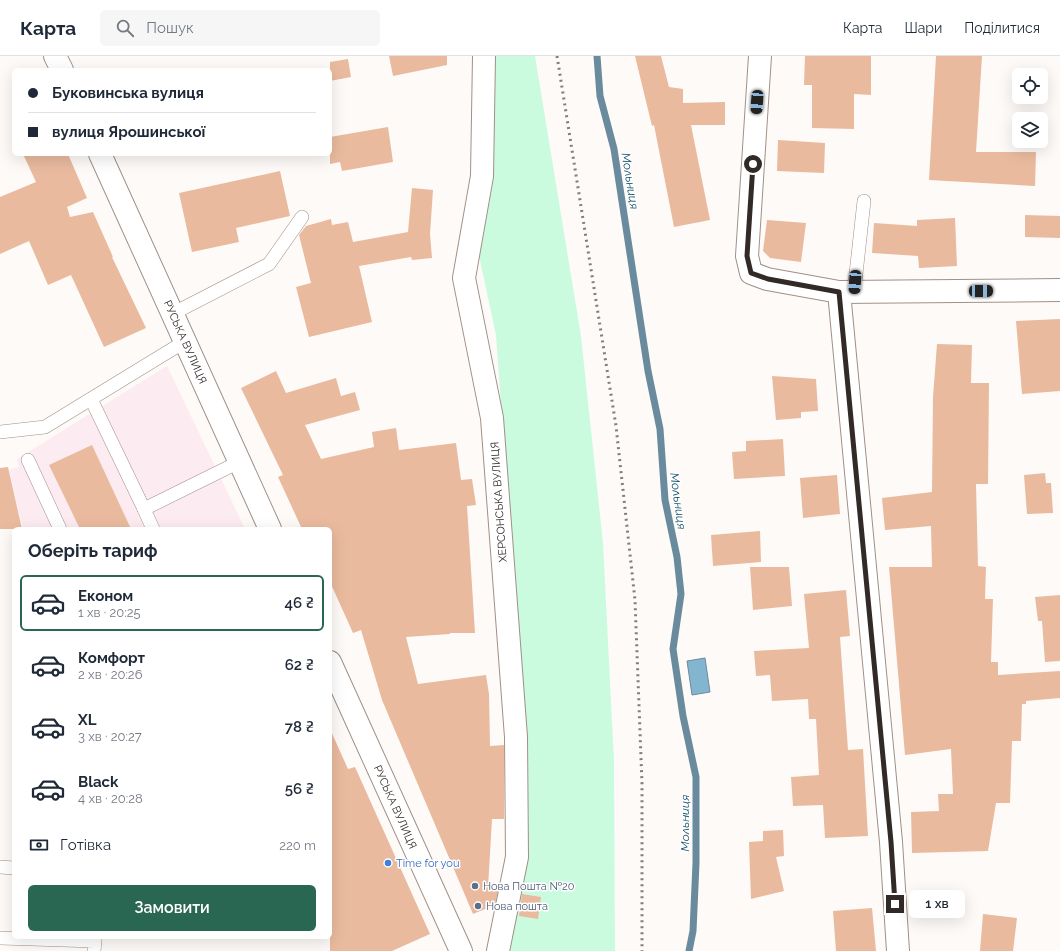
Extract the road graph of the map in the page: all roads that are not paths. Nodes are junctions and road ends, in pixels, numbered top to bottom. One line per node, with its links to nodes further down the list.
1 (55, 56): 4 (street)
2 (484, 56): 28 (street, ХЕРСОНСЬКА ВУЛИЦЯ)
3 (760, 56): 9 (street)
4 (61, 68)
5 (101, 156): 10 (street, РУСЬКА ВУЛИЦЯ)
6 (864, 201): 9 (lane)
7 (302, 217): 10 (lane)
8 (1060, 290): 9 (street)
9 (847, 292): 29 (street)
10 (172, 314): 11 (street, РУСЬКА ВУЛИЦЯ)
11 (184, 342): 12 (lane); 15 (street, РУСЬКА ВУЛИЦЯ)
12 (91, 399): 13 (lane); 16 (lane)
13 (0, 432)
14 (28, 460): 17 (lane)
15 (239, 462): 16 (lane); 19 (street, РУСЬКА ВУЛИЦЯ)
16 (144, 508): 18 (lane)
17 (59, 527)
18 (152, 527)
19 (269, 527)
20 (332, 666): 27 (street, РУСЬКА ВУЛИЦЯ)
21 (0, 867): 22 (lane)
22 (12, 868)
23 (0, 938): 24 (lane)
24 (12, 938)
25 (32, 939): 26 (lane)
26 (94, 951)
27 (461, 951)
28 (498, 951)
29 (898, 951)

